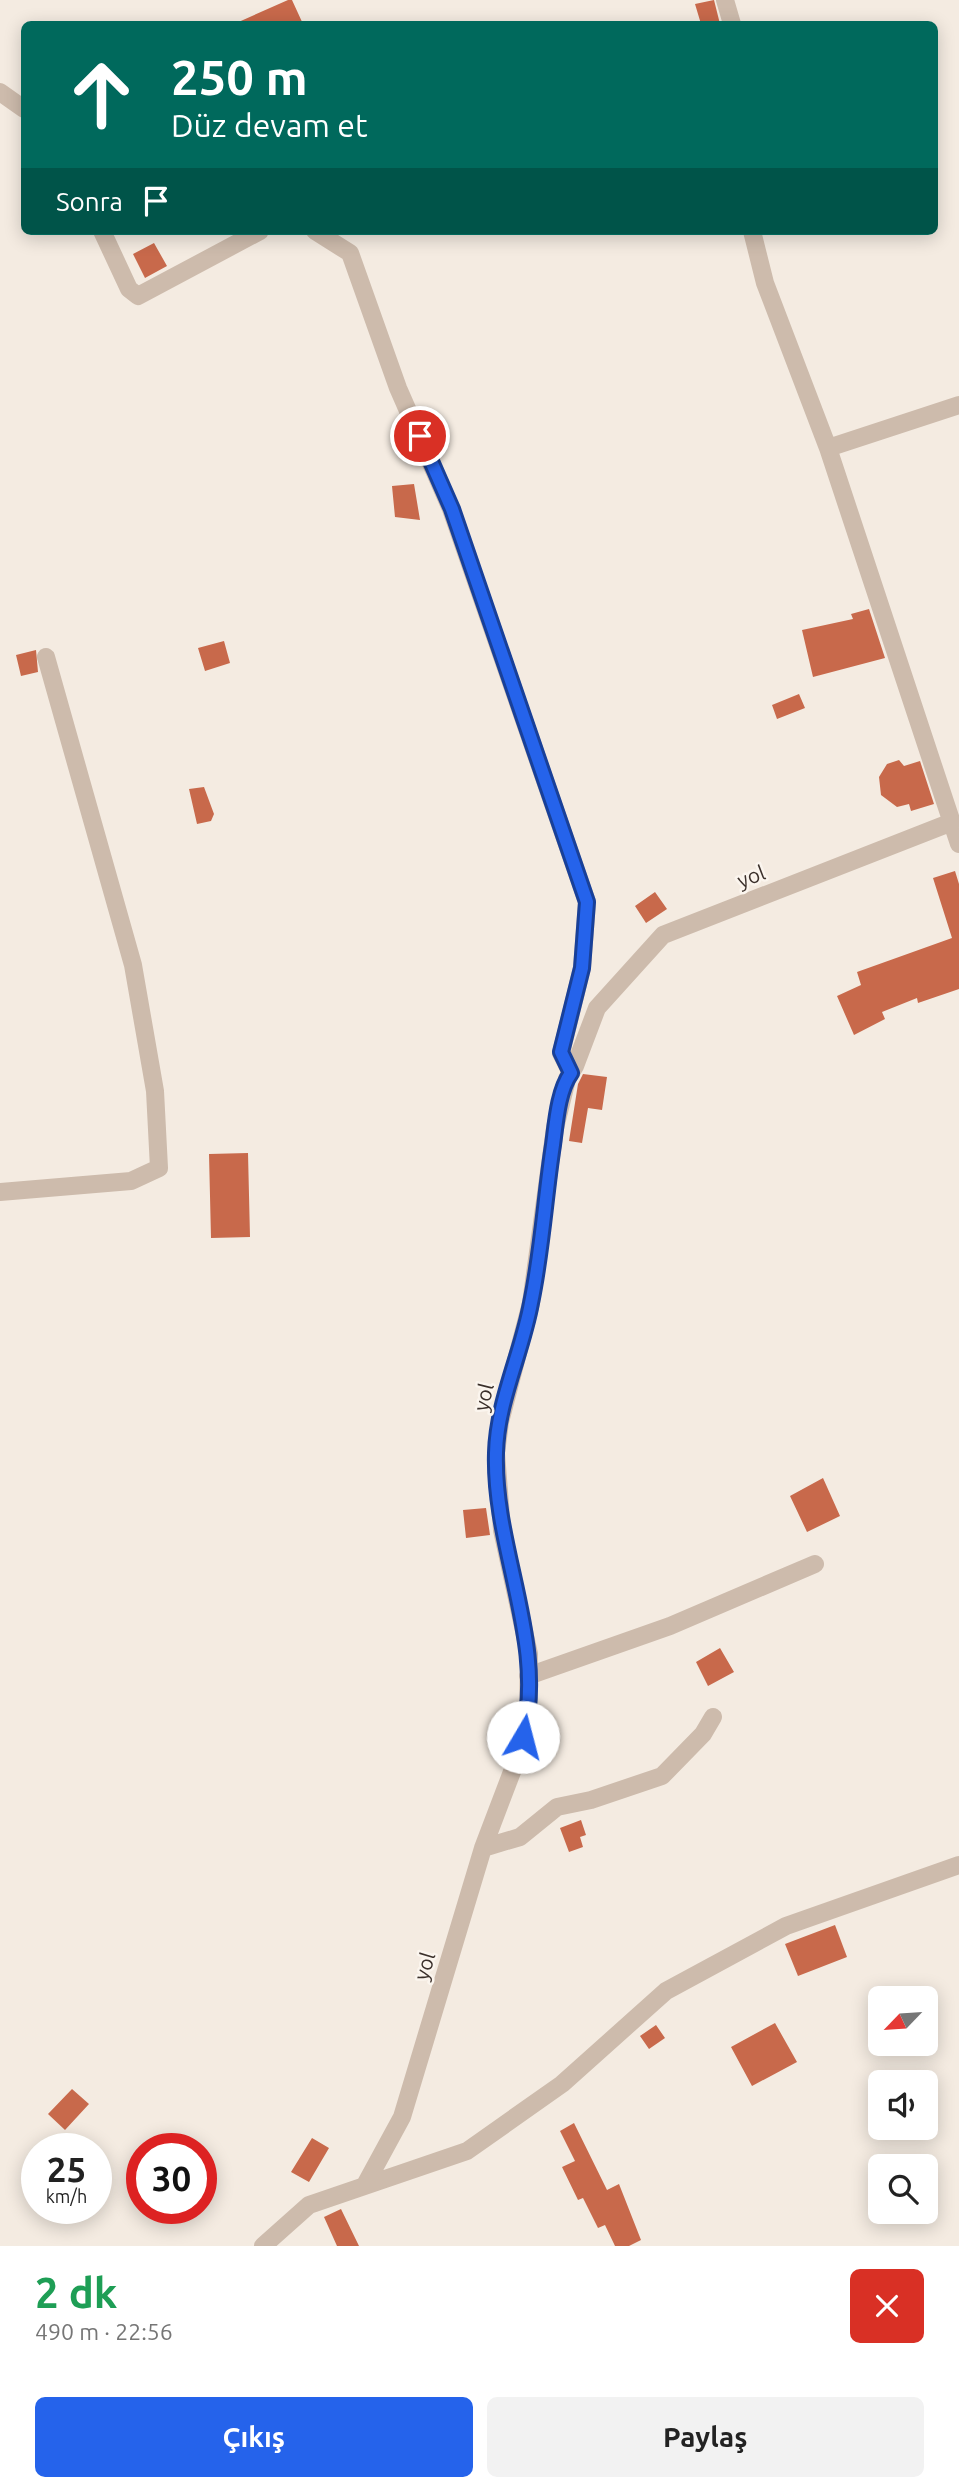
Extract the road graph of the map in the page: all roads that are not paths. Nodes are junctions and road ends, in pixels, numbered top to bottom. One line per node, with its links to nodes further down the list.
1 (725, 0): 2 (street)
2 (731, 21)
3 (0, 92): 4 (street)
4 (21, 107)
5 (104, 235): 6 (street)
6 (252, 235)
7 (321, 235): 14 (street)
8 (753, 235): 10 (street)
9 (959, 405): 10 (street)
10 (828, 448): 12 (street)
11 (46, 657): 15 (street)
12 (952, 822): 13 (street); 14 (street, yol)
13 (959, 844)
14 (571, 1073): 17 (street, yol)
15 (0, 1192)
16 (815, 1564): 17 (street)
17 (528, 1676): 19 (street, yol)
18 (713, 1717): 19 (street)
19 (483, 1848): 21 (street, yol)
20 (959, 1865): 21 (street)
21 (365, 2185): 22 (street)
22 (263, 2246)

